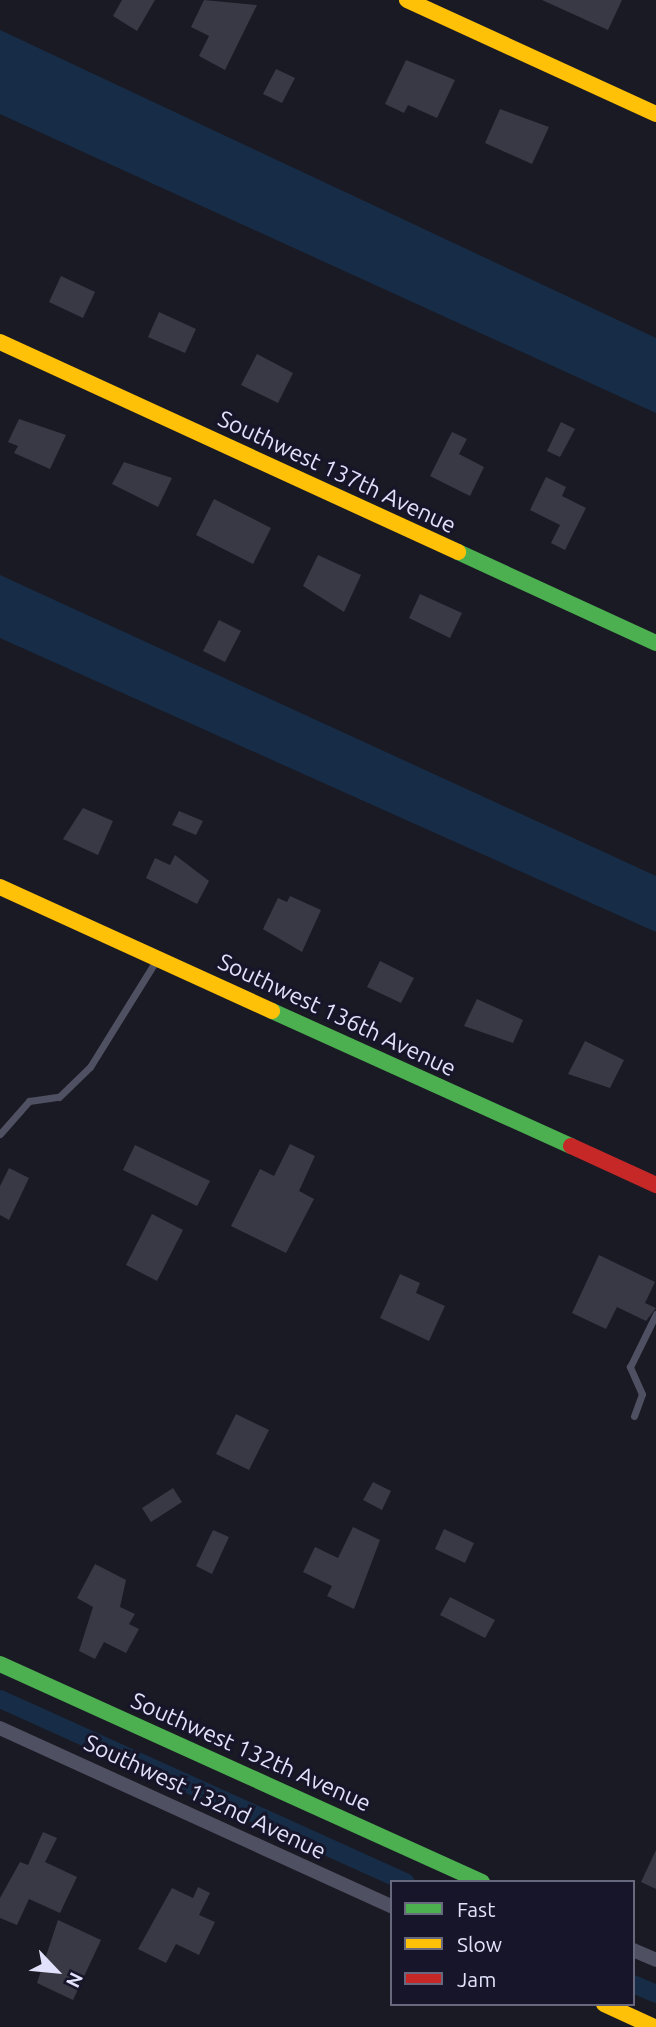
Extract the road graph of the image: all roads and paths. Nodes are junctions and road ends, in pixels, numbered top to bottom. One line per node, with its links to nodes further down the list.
1 (407, 0): 2 (street)
2 (656, 114)
3 (0, 342): 4 (street, Southwest 137th Avenue)
4 (656, 643)
5 (0, 887): 6 (street, Southwest 136th Avenue)
6 (157, 958): 7 (lane); 8 (street, Southwest 136th Avenue)
7 (0, 1135)
8 (656, 1185)
9 (656, 1314): 10 (lane)
10 (634, 1416)
11 (0, 1664): 13 (street, Southwest 132th Avenue)
12 (0, 1728): 14 (street, Southwest 132nd Avenue)
13 (478, 1880)
14 (390, 1906)
15 (635, 1951): 16 (street)
16 (656, 1961)
17 (608, 2006): 18 (street)
18 (654, 2027)

